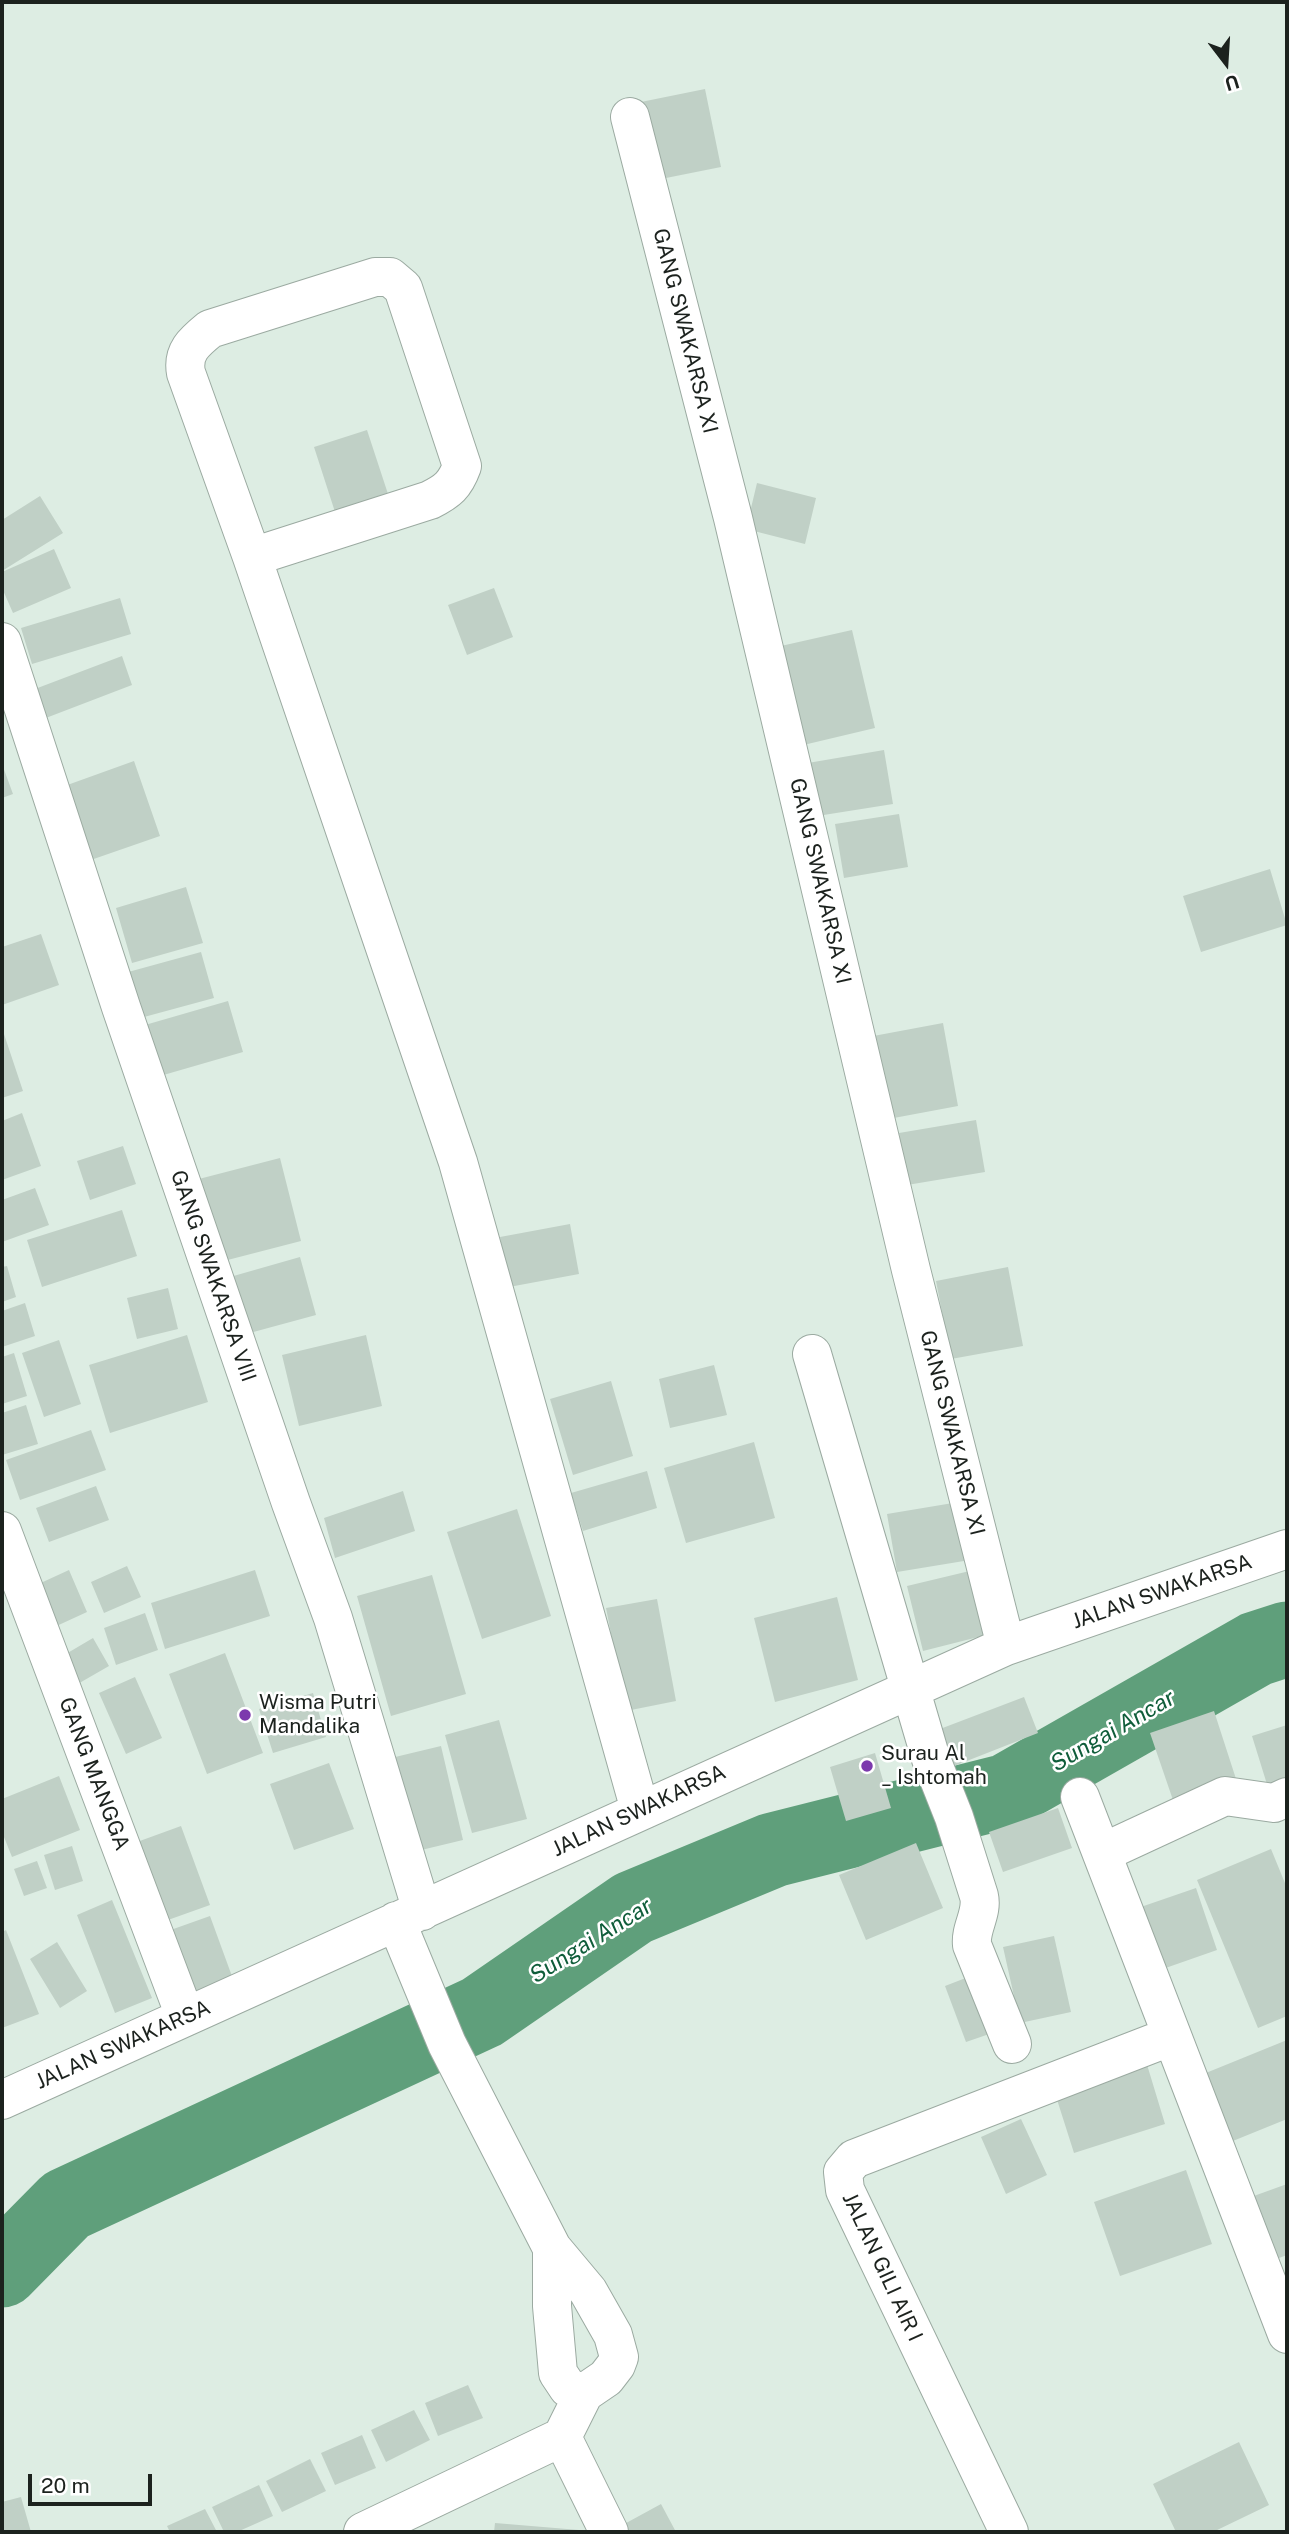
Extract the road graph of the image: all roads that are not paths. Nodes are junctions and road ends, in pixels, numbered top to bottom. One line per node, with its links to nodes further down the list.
1 (630, 117): 7 (street, GANG SWAKARSA XI)
2 (252, 557): 2 (street); 11 (street)
3 (2, 642): 13 (street, GANG SWAKARSA VIII)
4 (812, 1354): 8 (street)
5 (2, 1531): 14 (street, GANG MANGGA)
6 (1287, 1549): 7 (street, JALAN SWAKARSA)
7 (1006, 1646): 8 (street, JALAN SWAKARSA)
8 (911, 1688): 11 (street, JALAN SWAKARSA); 16 (street)
9 (1080, 1797): 12 (street)
10 (1287, 1797): 12 (street)
11 (640, 1810): 13 (street, JALAN SWAKARSA)
12 (1102, 1853): 15 (street)
13 (409, 1916): 14 (street, JALAN SWAKARSA); 18 (street, GANG SWAKARSA VIII)
14 (185, 2016): 17 (street, JALAN SWAKARSA)
15 (1172, 2035): 19 (street); 24 (street, JALAN GILI AIR I)
16 (1012, 2044)
17 (2, 2100)
18 (552, 2248): 20 (street); 20 (street, GANG SWAKARSA VIII)
19 (1287, 2334)
20 (584, 2393): 21 (street)
21 (562, 2437): 22 (street); 23 (street)
22 (363, 2532)
23 (609, 2532)
24 (1009, 2532)

